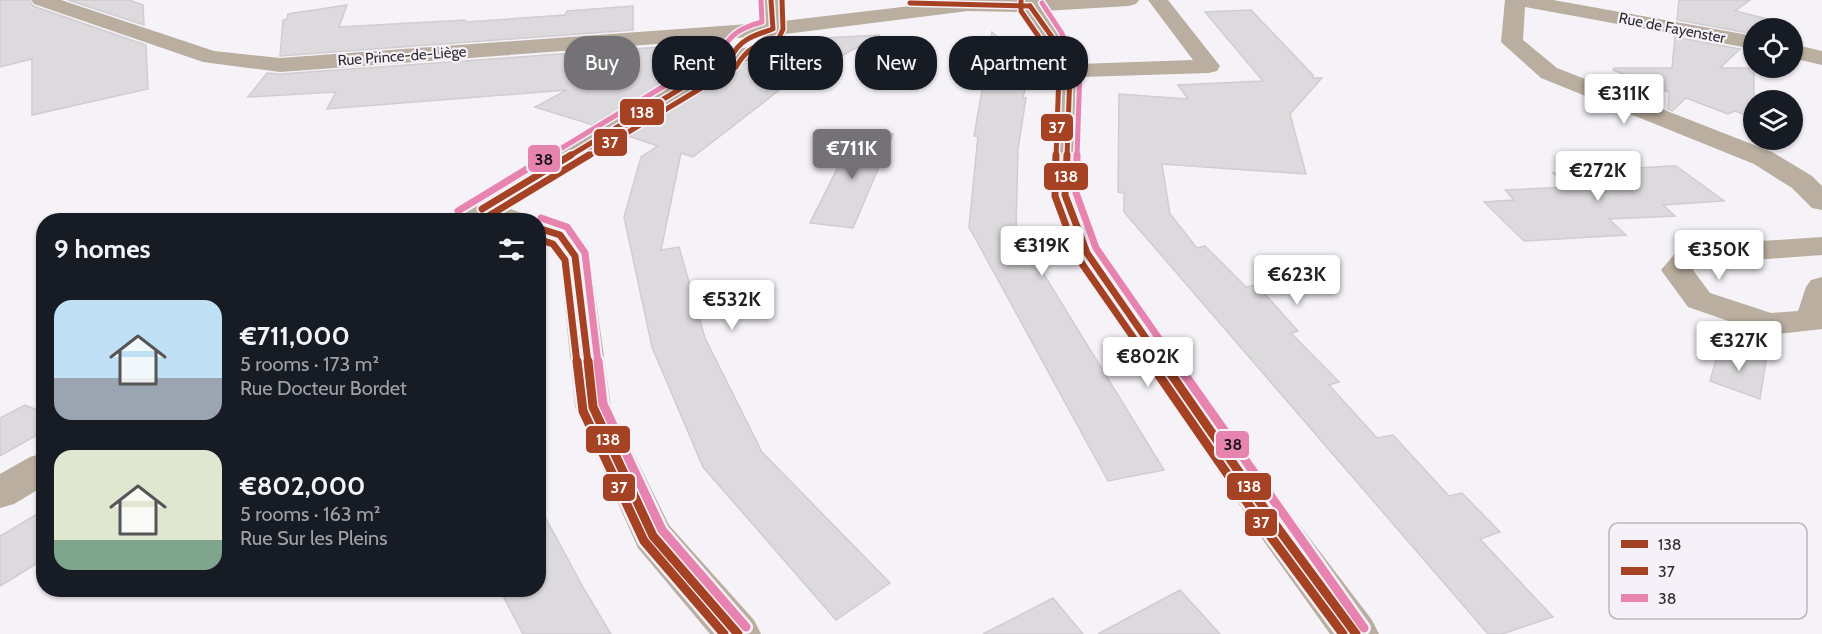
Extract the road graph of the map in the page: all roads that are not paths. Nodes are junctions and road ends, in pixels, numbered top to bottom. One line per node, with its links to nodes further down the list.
1 (41, 0): 10 (street, Rue Prince-de-Liège)
2 (771, 0): 10 (street)
3 (879, 0): 9 (street)
4 (1128, 0): 8 (street)
5 (1158, 0): 15 (street)
6 (1515, 0): 17 (street)
7 (1520, 0): 12 (street, Rue de Fayenster)
8 (1031, 3): 9 (street); 11 (street)
9 (966, 5): 10 (street, Rue Prince-de-Liège)
10 (773, 29): 18 (street)
11 (1051, 36)
12 (1743, 41)
13 (1803, 54): 14 (street)
14 (1822, 58)
15 (1088, 70)
16 (1069, 90): 25 (street)
17 (1822, 202)
18 (475, 213)
19 (549, 232): 24 (street)
20 (1822, 246): 21 (street)
21 (1822, 287)
22 (36, 472): 23 (street)
23 (0, 493)
24 (738, 634)
25 (1356, 634)

